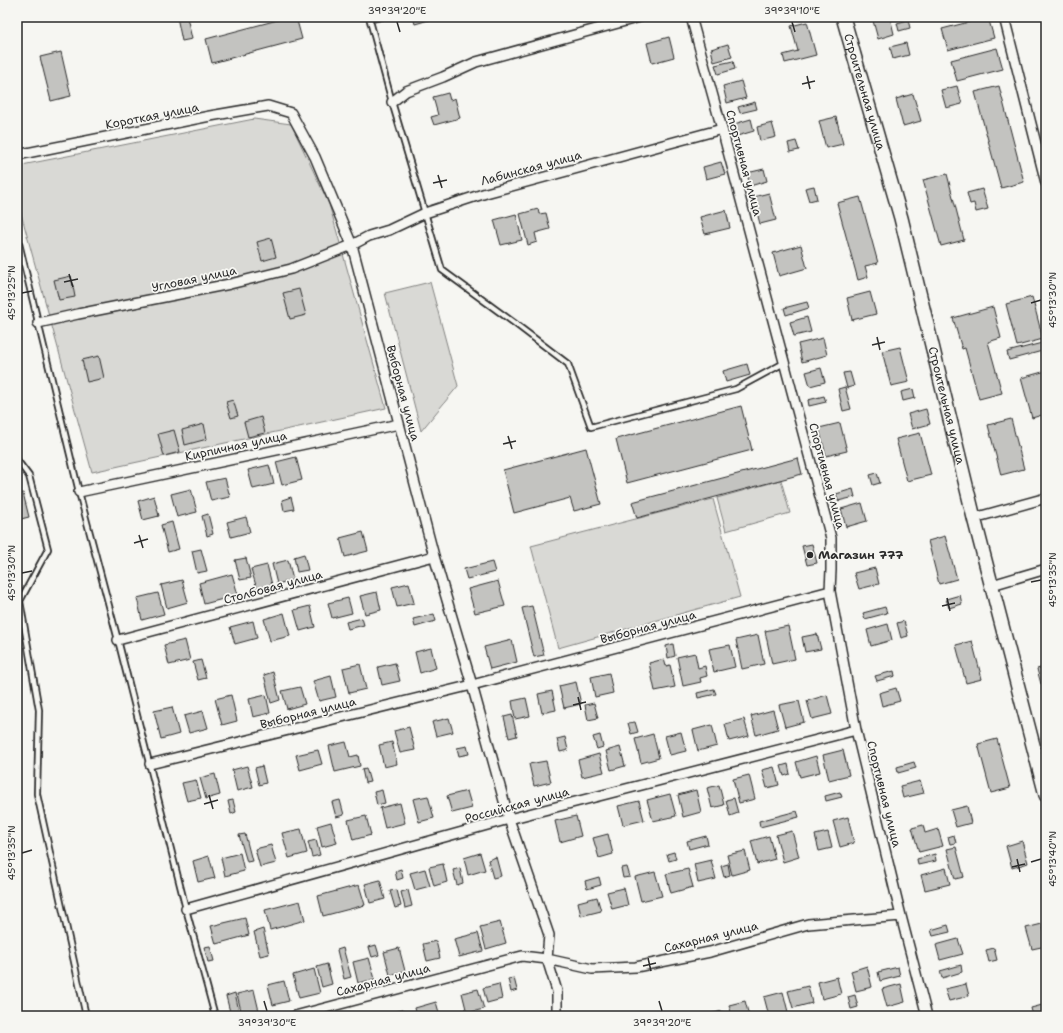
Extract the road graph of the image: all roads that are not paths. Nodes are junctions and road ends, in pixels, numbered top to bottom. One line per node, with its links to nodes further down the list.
1 (369, 17): 6 (lane)
2 (640, 17): 6 (street)
3 (691, 17): 8 (street, Спортивная улица)
4 (843, 17): 20 (street, Строительная улица)
5 (1004, 17): 10 (street)
6 (392, 102): 11 (lane)
7 (291, 114): 9 (street, Короткая улица); 13 (street, Выборная улица)
8 (722, 130): 11 (street, Лабинская улица); 15 (street, Спортивная улица)
9 (17, 155)
10 (1046, 183)
11 (425, 213): 13 (street, Лабинская улица); 15 (lane)
12 (17, 235): 14 (lane)
13 (352, 245): 14 (street, Угловая улица); 16 (street, Выборная улица)
14 (38, 323): 18 (lane)
15 (784, 363): 24 (street, Спортивная улица)
16 (399, 424): 18 (street, Кирпичная улица); 21 (street, Выборная улица)
17 (17, 460): 34 (lane)
18 (79, 492): 25 (lane)
19 (1046, 498): 20 (street)
20 (974, 518): 23 (street, Строительная улица)
21 (434, 556): 25 (street, Столбовая улица); 26 (street, Выборная улица)
22 (1046, 569): 23 (street)
23 (992, 585): 29 (street, Строительная улица)
24 (830, 591): 26 (street, Выборная улица); 27 (street, Спортивная улица)
25 (118, 640): 28 (lane)
26 (472, 685): 28 (street, Выборная улица); 30 (street, Выборная улица)
27 (856, 730): 30 (street, Российская улица); 32 (street, Спортивная улица)
28 (150, 764): 31 (lane)
29 (1046, 795)
30 (509, 819): 31 (street, Российская улица); 33 (street, Выборная улица)
31 (186, 909): 35 (lane)
32 (901, 916): 33 (street, Сахарная улица); 38 (street, Спортивная улица)
33 (547, 959): 36 (street, Сахарная улица); 37 (street)
34 (86, 1016)
35 (215, 1016)
36 (295, 1016)
37 (557, 1016)
38 (927, 1016)

